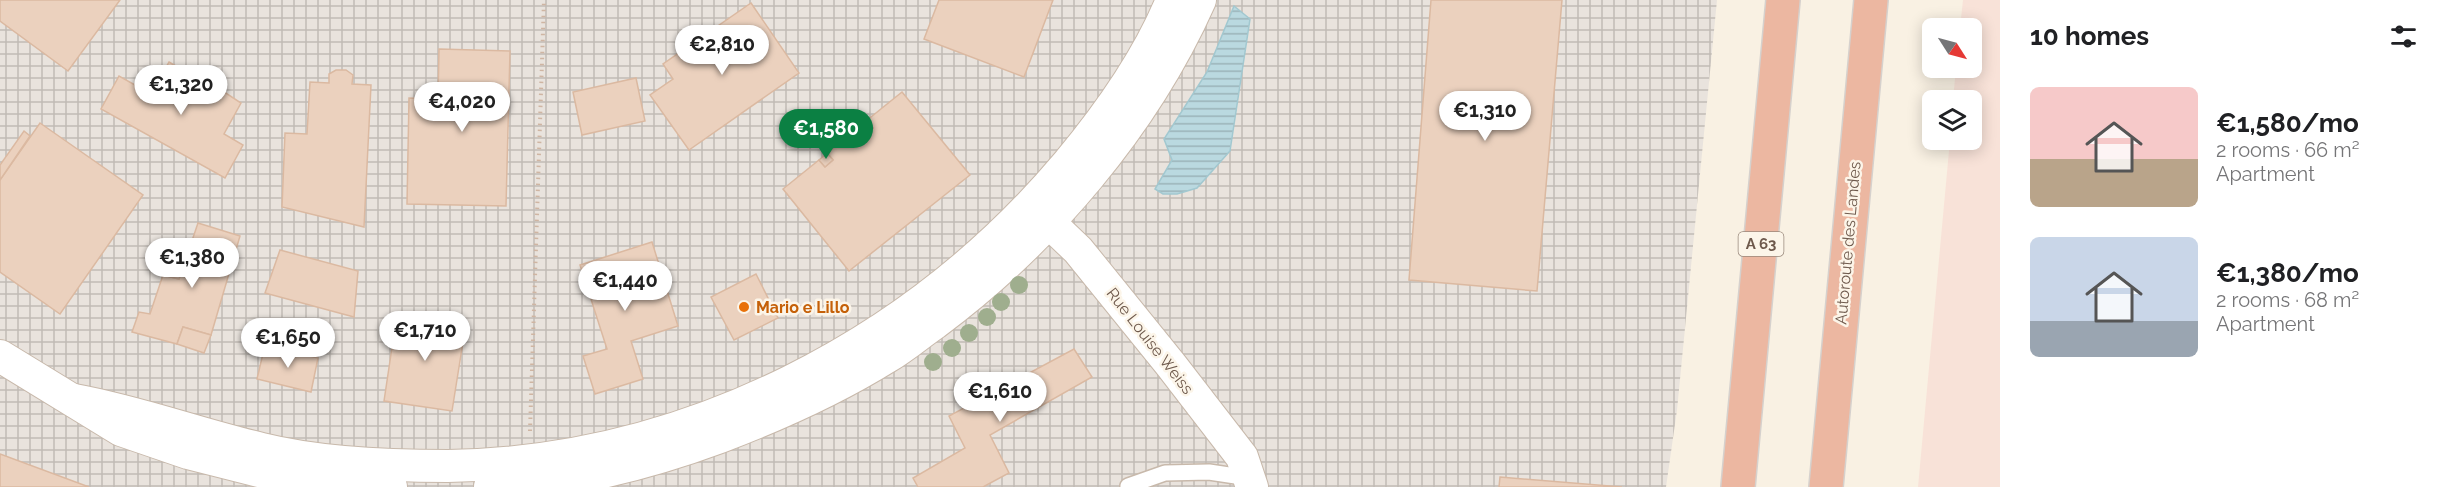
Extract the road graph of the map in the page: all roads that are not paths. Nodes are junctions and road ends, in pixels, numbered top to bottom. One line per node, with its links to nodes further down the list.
1 (1172, 0): 5 (street)
2 (1200, 0): 5 (street)
3 (1782, 0): 13 (highway, A 63)
4 (1871, 0): 7 (highway, Autoroute des Landes)
5 (1040, 214): 8 (street); 9 (street, Rue Louise Weiss); 12 (street)
6 (0, 356): 8 (street)
7 (1833, 407): 14 (highway, Autoroute des Landes); 15 (highway)
8 (319, 469): 11 (street)
9 (1251, 483): 10 (lane)
10 (1128, 486)
11 (391, 487)
12 (490, 487)
13 (1738, 487)
14 (1826, 487)
15 (1833, 487)

